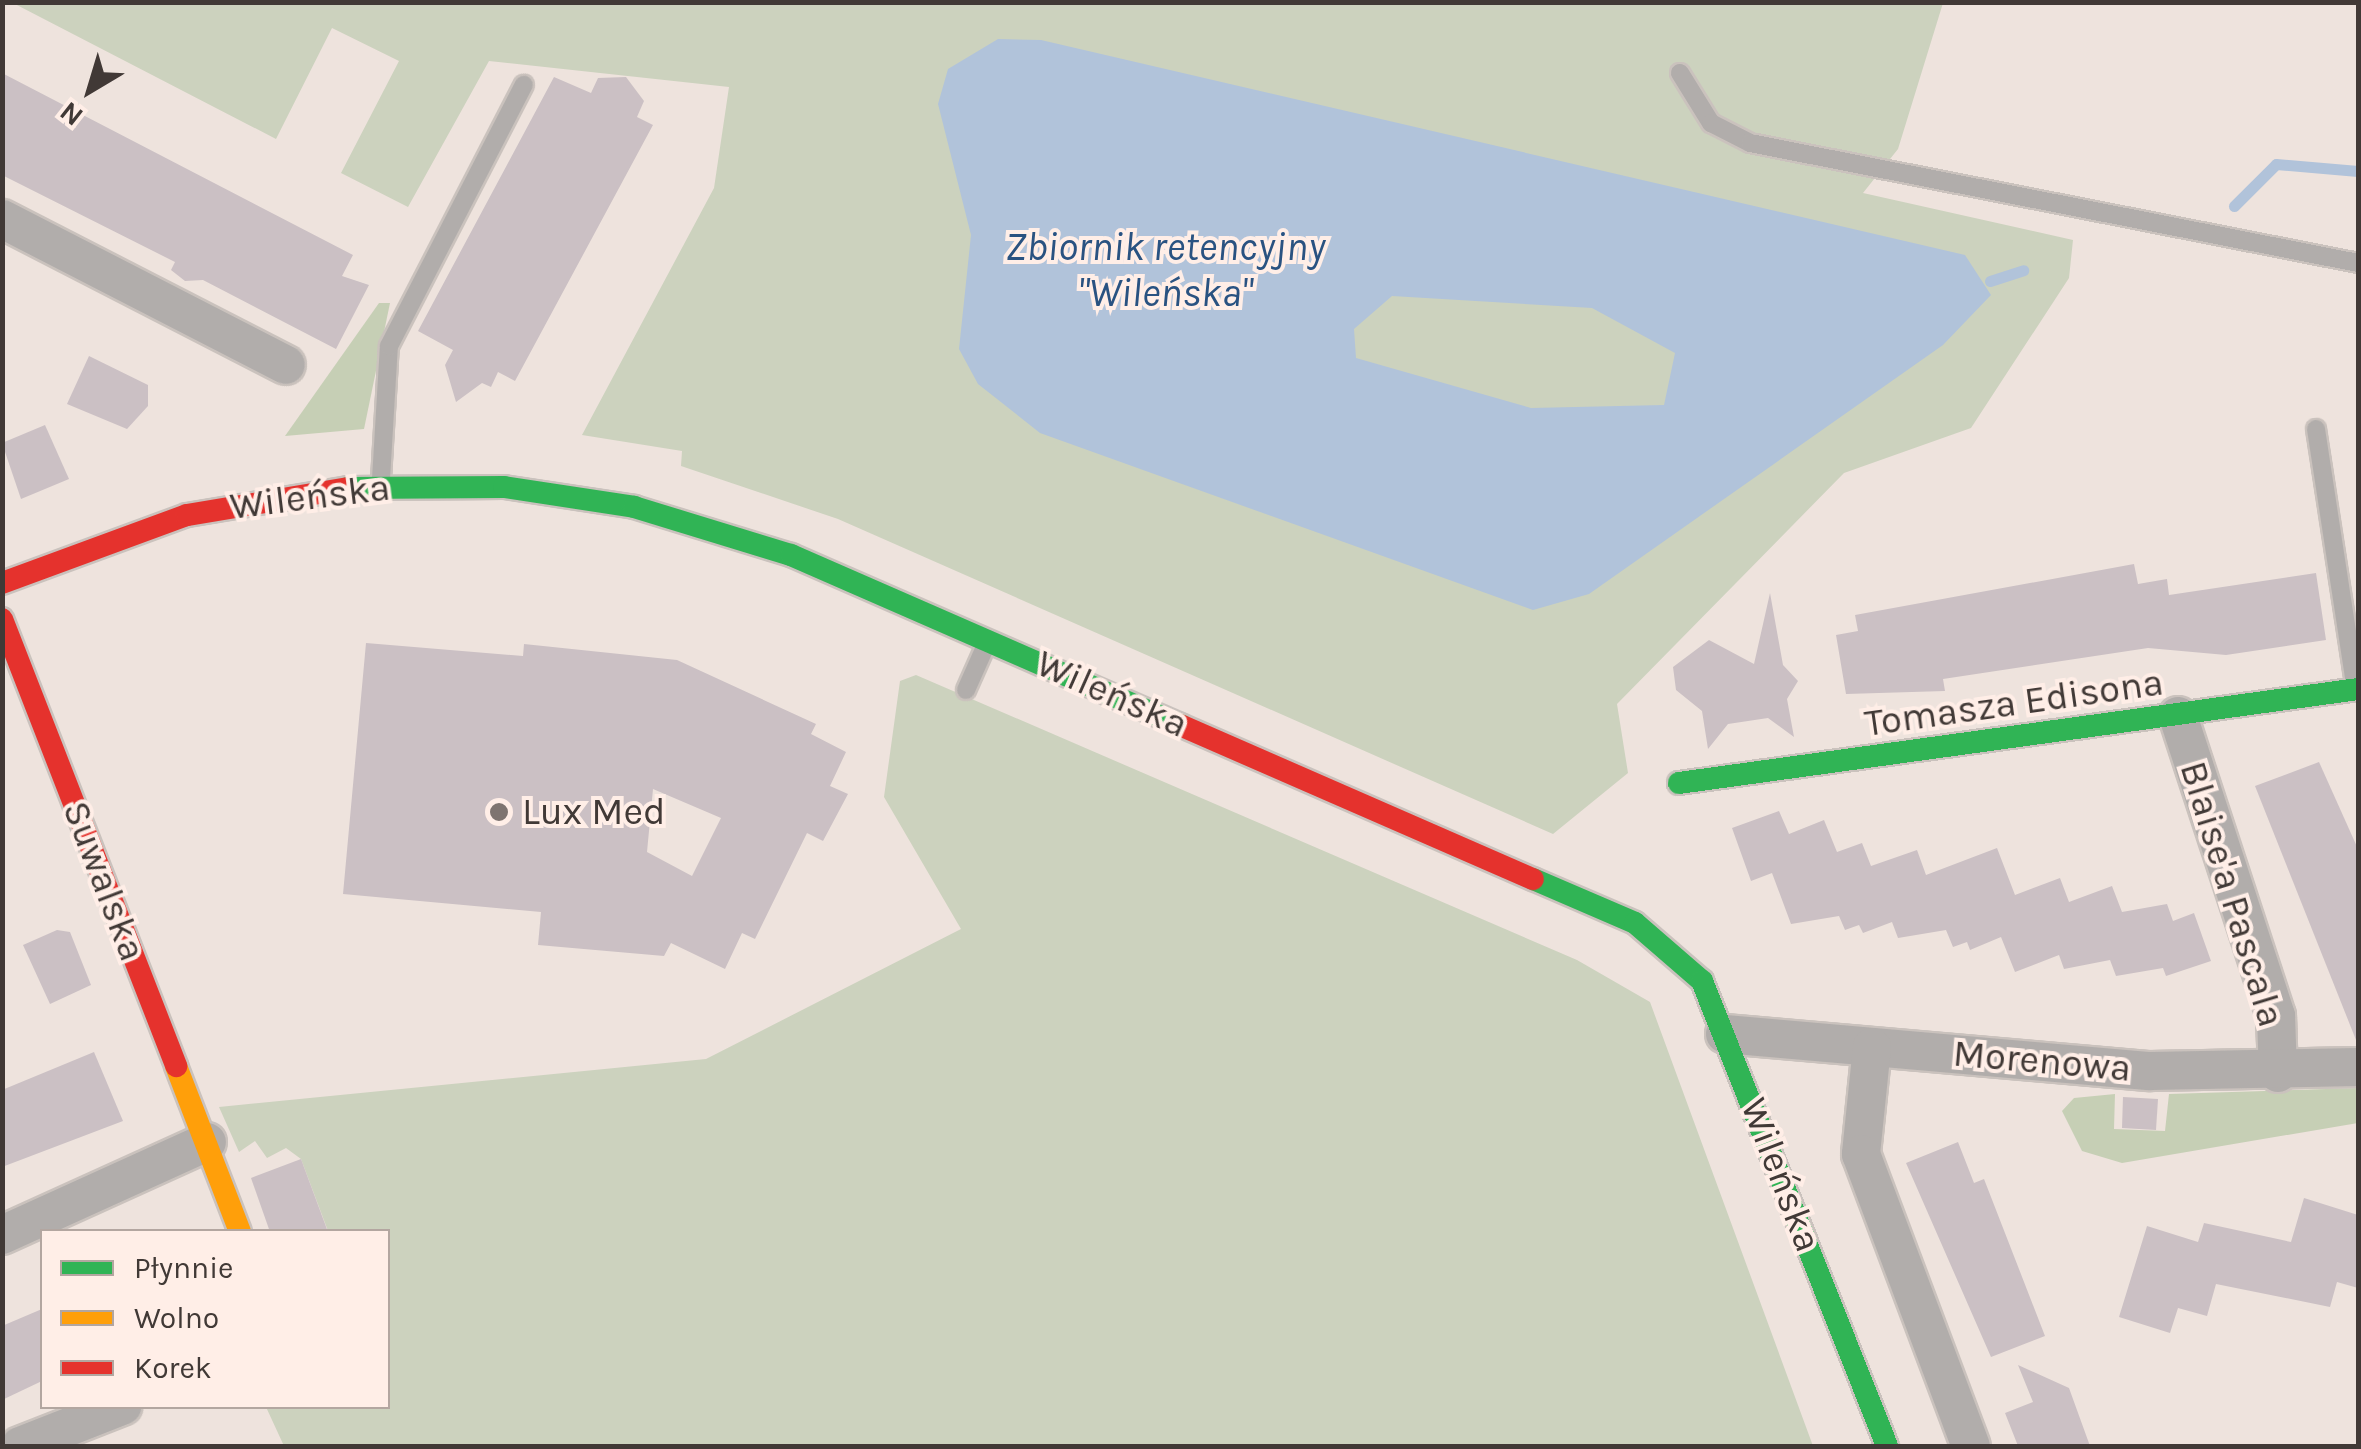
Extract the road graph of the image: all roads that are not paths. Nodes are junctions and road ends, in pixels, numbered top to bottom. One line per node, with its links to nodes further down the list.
1 (1680, 73): 4 (lane)
2 (524, 84): 7 (lane)
3 (2, 220): 5 (street)
4 (2358, 262)
5 (286, 366)
6 (2316, 430): 12 (lane)
7 (381, 484): 8 (street, Wileńska); 10 (street, Wileńska)
8 (2, 583)
9 (2, 619): 19 (street, Suwalska)
10 (989, 640): 11 (lane); 15 (street, Wileńska)
11 (966, 690)
12 (2358, 692): 13 (street, Tomasza Edisona)
13 (2178, 716): 14 (street, Tomasza Edisona); 18 (street, Blaise'a Pascala)
14 (1679, 784)
15 (1726, 1034): 16 (street, Morenowa); 24 (street, Wileńska)
16 (1872, 1047): 18 (street, Morenowa); 25 (street)
17 (2358, 1067): 18 (street, Morenowa)
18 (2278, 1073)
19 (207, 1142): 20 (street, Suwalska); 21 (street)
20 (239, 1229)
21 (2, 1235)
22 (114, 1409): 23 (street)
23 (20, 1446)
24 (1887, 1446)
25 (1972, 1446)

